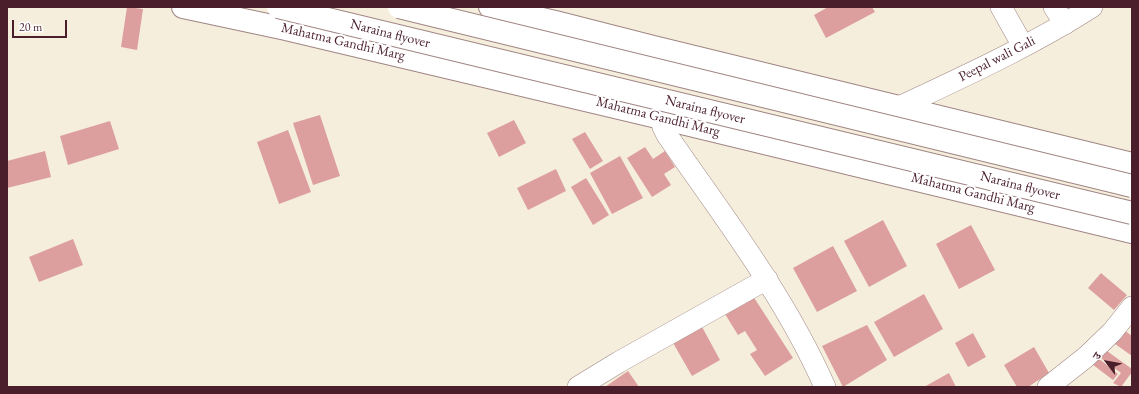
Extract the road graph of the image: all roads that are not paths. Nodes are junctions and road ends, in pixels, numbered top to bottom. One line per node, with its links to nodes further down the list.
1 (184, 7): 8 (main road, Mahatma Gandhi Marg)
2 (278, 7): 16 (main road, Naraina flyover, bridge)
3 (399, 7): 15 (main road, Naraina flyover, bridge)
4 (490, 7): 7 (main road)
5 (1001, 7): 10 (street)
6 (1092, 7): 9 (street, Peepal wali Gali)
7 (522, 11): 11 (main road)
8 (250, 14): 13 (main road, Mahatma Gandhi Marg)
9 (1059, 16): 10 (street, Peepal wali Gali)
10 (1023, 46): 12 (street, Peepal wali Gali)
11 (669, 51): 12 (main road); 13 (main road)
12 (899, 107): 14 (main road)
13 (657, 117): 17 (main road, Mahatma Gandhi Marg); 18 (street)
14 (1132, 164)
15 (1132, 186)
16 (1132, 213)
17 (1132, 232)
18 (767, 279): 20 (street); 21 (street)
19 (1132, 307): 22 (street)
20 (578, 387)
21 (825, 387)
22 (1048, 387)

